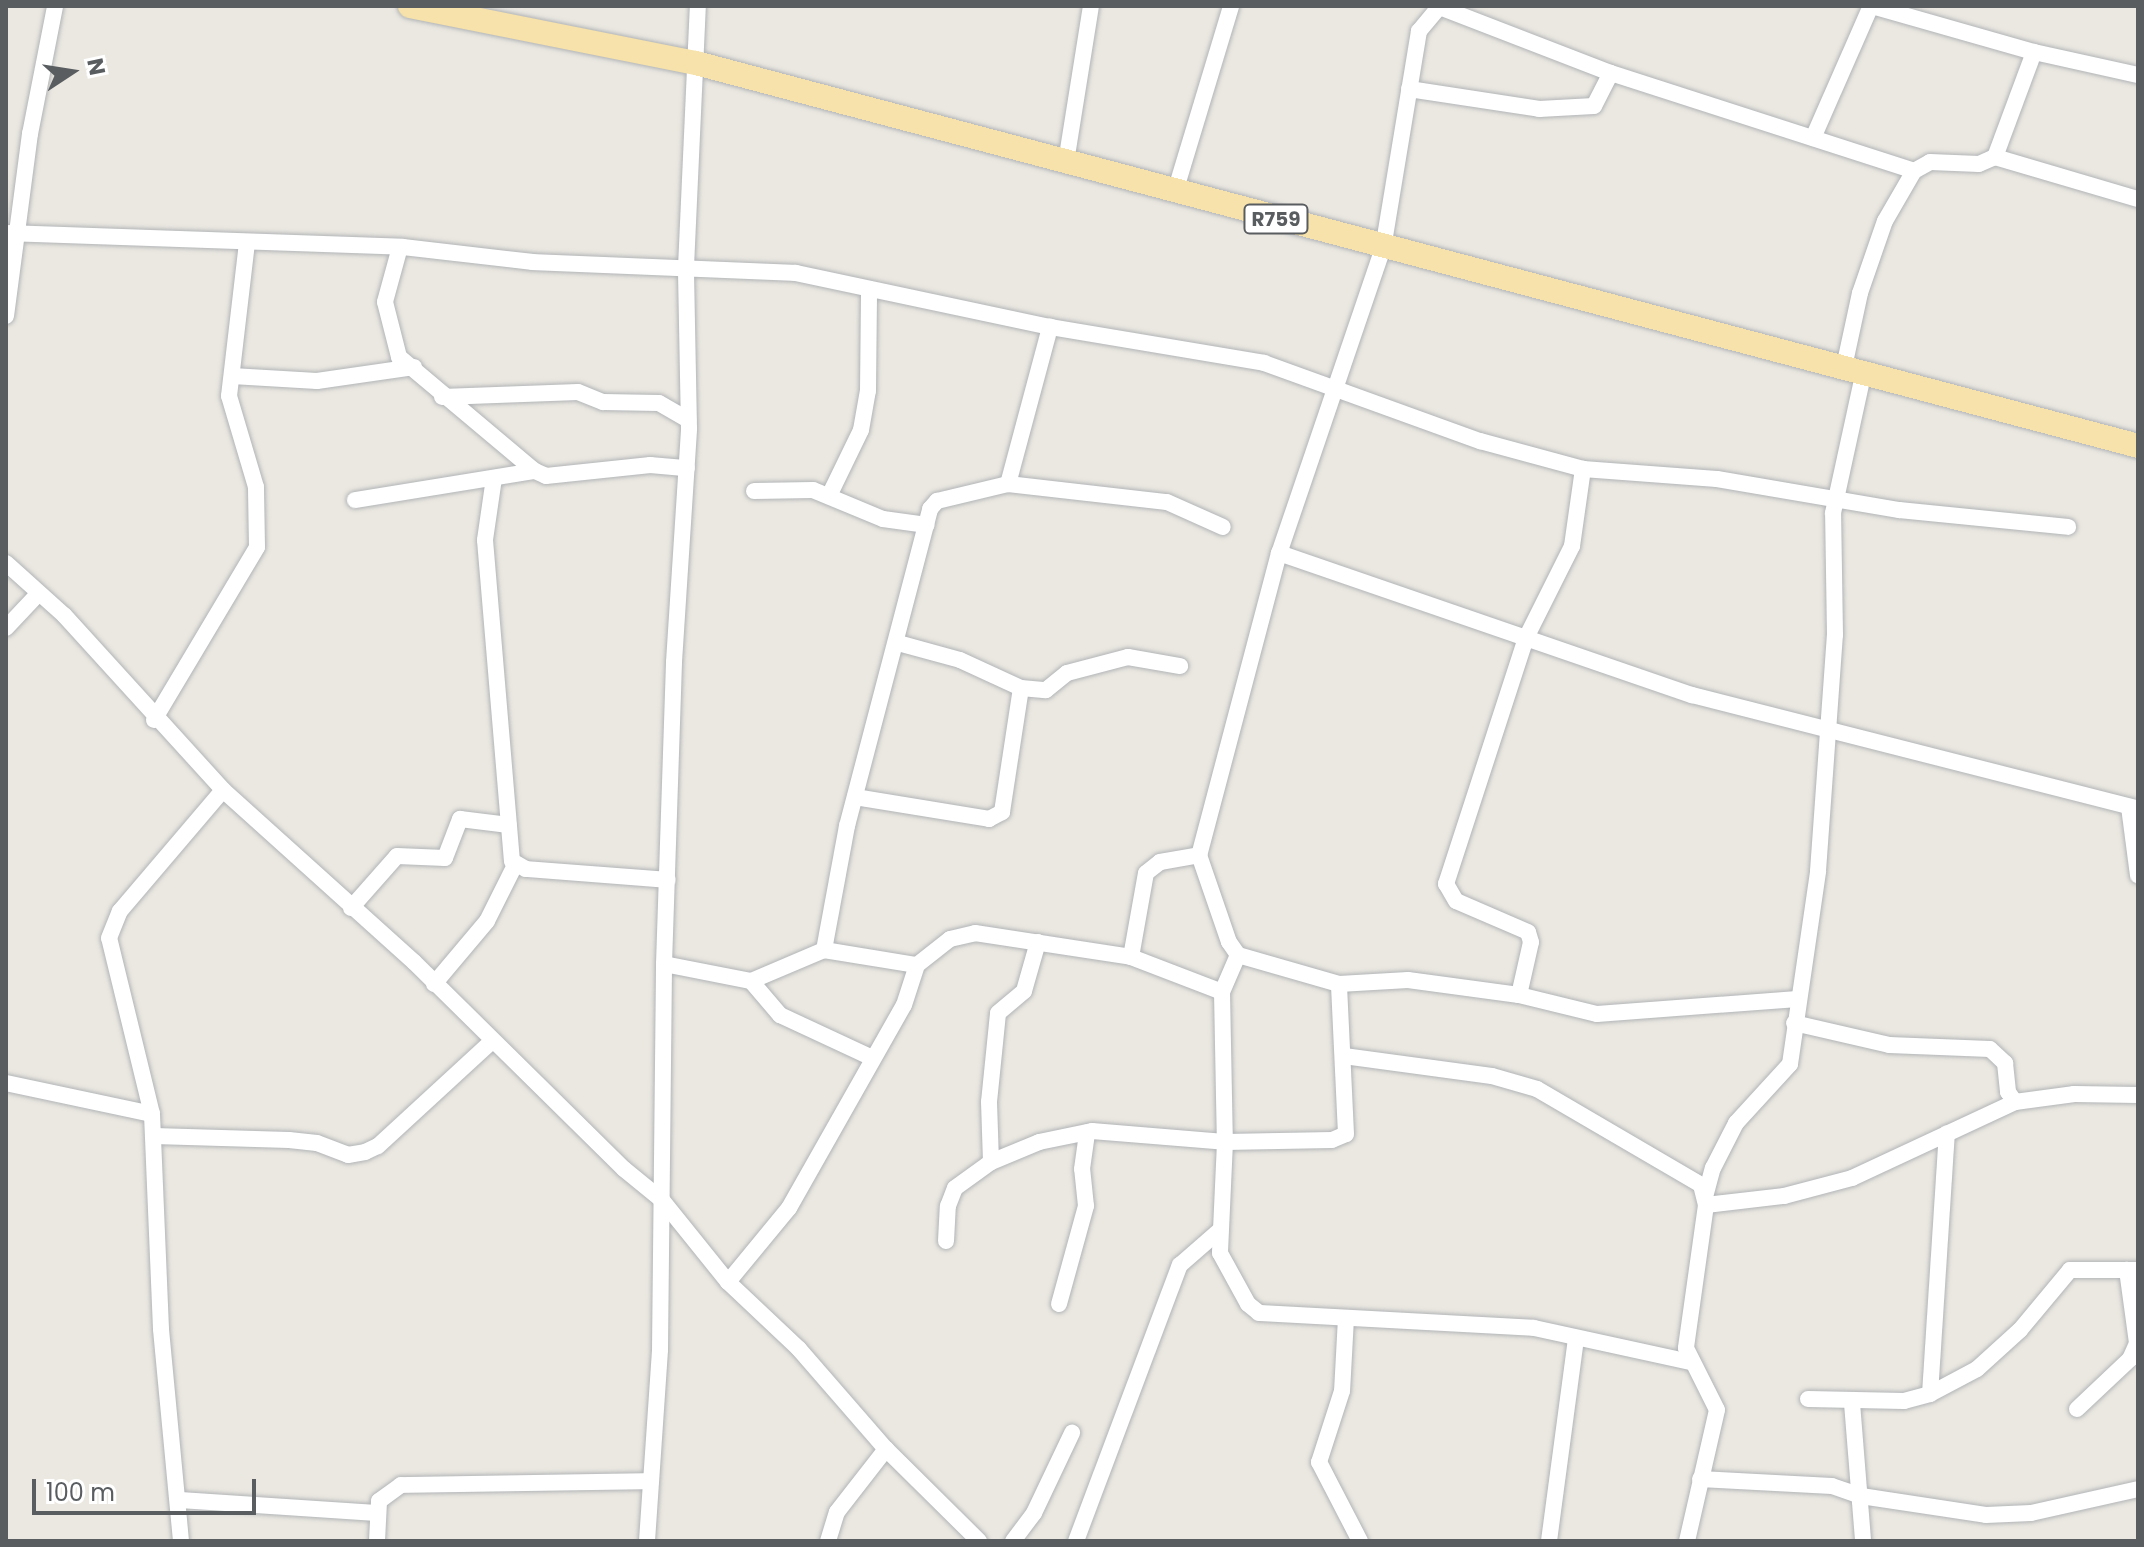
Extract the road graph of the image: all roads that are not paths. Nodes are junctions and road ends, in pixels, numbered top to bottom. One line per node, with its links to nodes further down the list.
1 (55, 6): 19 (street)
2 (410, 6): 9 (main road, R759)
3 (698, 6): 9 (street)
4 (1091, 6): 15 (street)
5 (1231, 6): 17 (street)
6 (1439, 6): 10 (street); 12 (street)
7 (1873, 6): 8 (street); 13 (street)
8 (2034, 52): 11 (street); 14 (street)
9 (696, 63): 15 (main road, R759); 23 (street)
10 (1611, 73): 12 (street); 13 (street)
11 (2138, 75)
12 (1409, 89): 22 (street)
13 (1813, 138): 16 (street)
14 (1995, 157): 16 (street); 18 (street)
15 (1066, 162): 17 (main road, R759)
16 (1914, 171): 28 (street)
17 (1175, 192): 22 (main road, R759)
18 (2138, 199)
19 (12, 232): 20 (street); 25 (street)
20 (247, 243): 21 (street); 29 (street)
21 (400, 247): 23 (street); 27 (street)
22 (1383, 248): 28 (main road, R759); 30 (street)
23 (686, 267): 24 (street); 32 (street)
24 (869, 289): 26 (street); 40 (street)
25 (6, 316)
26 (1050, 327): 30 (street); 38 (street)
27 (414, 367): 29 (street); 31 (street)
28 (1854, 369): 33 (main road, R759); 41 (street)
29 (232, 376): 54 (street)
30 (1334, 392): 35 (street); 46 (street)
31 (442, 397): 32 (street); 36 (street)
32 (689, 420): 34 (street)
33 (2138, 446)
34 (687, 468): 36 (street); 63 (street)
35 (1583, 469): 41 (street); 50 (street)
36 (535, 471): 37 (street)
37 (494, 478): 42 (street); 59 (street)
38 (1008, 484): 43 (street); 44 (street)
39 (754, 491): 40 (street)
40 (829, 496): 43 (street)
41 (1835, 496): 45 (street); 55 (street)
42 (355, 500)
43 (927, 525): 51 (street)
44 (1223, 527)
45 (2068, 527)
46 (1279, 553): 50 (street); 60 (street)
47 (6, 563): 48 (street)
48 (38, 594): 49 (street); 54 (street)
49 (6, 628)
50 (1526, 638): 55 (street); 75 (street)
51 (898, 643): 53 (street); 57 (street)
52 (1180, 666): 53 (street)
53 (1021, 688): 57 (street)
54 (154, 720): 56 (street)
55 (1827, 732): 58 (street); 76 (street)
56 (223, 790): 64 (street); 84 (street)
57 (855, 797): 66 (street)
58 (2134, 808): 62 (street)
59 (509, 825): 61 (street); 64 (street)
60 (1199, 855): 67 (street); 68 (street)
61 (515, 865): 63 (street); 72 (street)
62 (2138, 875)
63 (668, 880): 69 (street)
64 (351, 908): 72 (street)
65 (1038, 942): 68 (street); 70 (street); 89 (street)
66 (824, 950): 70 (street); 71 (street)
67 (1238, 955): 73 (street); 74 (street)
68 (1131, 957): 74 (street)
69 (664, 964): 71 (street); 90 (street)
70 (917, 965): 80 (street)
71 (751, 981): 80 (street)
72 (434, 984): 78 (street)
73 (1339, 984): 75 (street); 79 (street)
74 (1222, 992): 88 (street)
75 (1519, 995): 76 (street)
76 (1797, 999): 77 (street)
77 (1794, 1023): 83 (street); 91 (street)
78 (492, 1041): 87 (street); 90 (street)
79 (1344, 1056): 88 (street); 91 (street)
80 (870, 1057): 95 (street)
81 (6, 1083): 84 (street)
82 (2138, 1095): 83 (street)
83 (2015, 1102): 86 (street)
84 (152, 1114): 87 (street)
85 (1087, 1132): 88 (street); 89 (street); 96 (street)
86 (1947, 1134): 91 (street); 100 (street)
87 (154, 1136): 110 (street)
88 (1225, 1142): 92 (street)
89 (991, 1162): 93 (street)
90 (662, 1200): 95 (street); 107 (street)
91 (1706, 1201): 99 (street)
92 (1219, 1231): 97 (street); 118 (street)
93 (946, 1241)
94 (2132, 1270): 100 (street); 103 (street)
95 (728, 1282): 105 (street)
96 (1059, 1304)
97 (1346, 1318): 98 (street); 119 (street)
98 (1576, 1339): 99 (street); 120 (street)
99 (1690, 1362): 106 (street)
100 (1930, 1394): 102 (street)
101 (1808, 1399): 102 (street)
102 (1852, 1403): 109 (street)
103 (2077, 1409)
104 (1072, 1433): 117 (street)
105 (886, 1449): 115 (street); 116 (street)
106 (1700, 1479): 109 (street); 121 (street)
107 (651, 1481): 111 (street); 114 (street)
108 (2138, 1489): 109 (street)
109 (1861, 1496): 122 (street)
110 (180, 1500): 111 (street); 112 (street)
111 (377, 1513): 113 (street)
112 (181, 1541)
113 (377, 1541)
114 (647, 1541)
115 (828, 1541)
116 (979, 1541)
117 (1013, 1541)
118 (1076, 1541)
119 (1360, 1541)
120 (1549, 1541)
121 (1687, 1541)
122 (1863, 1541)

